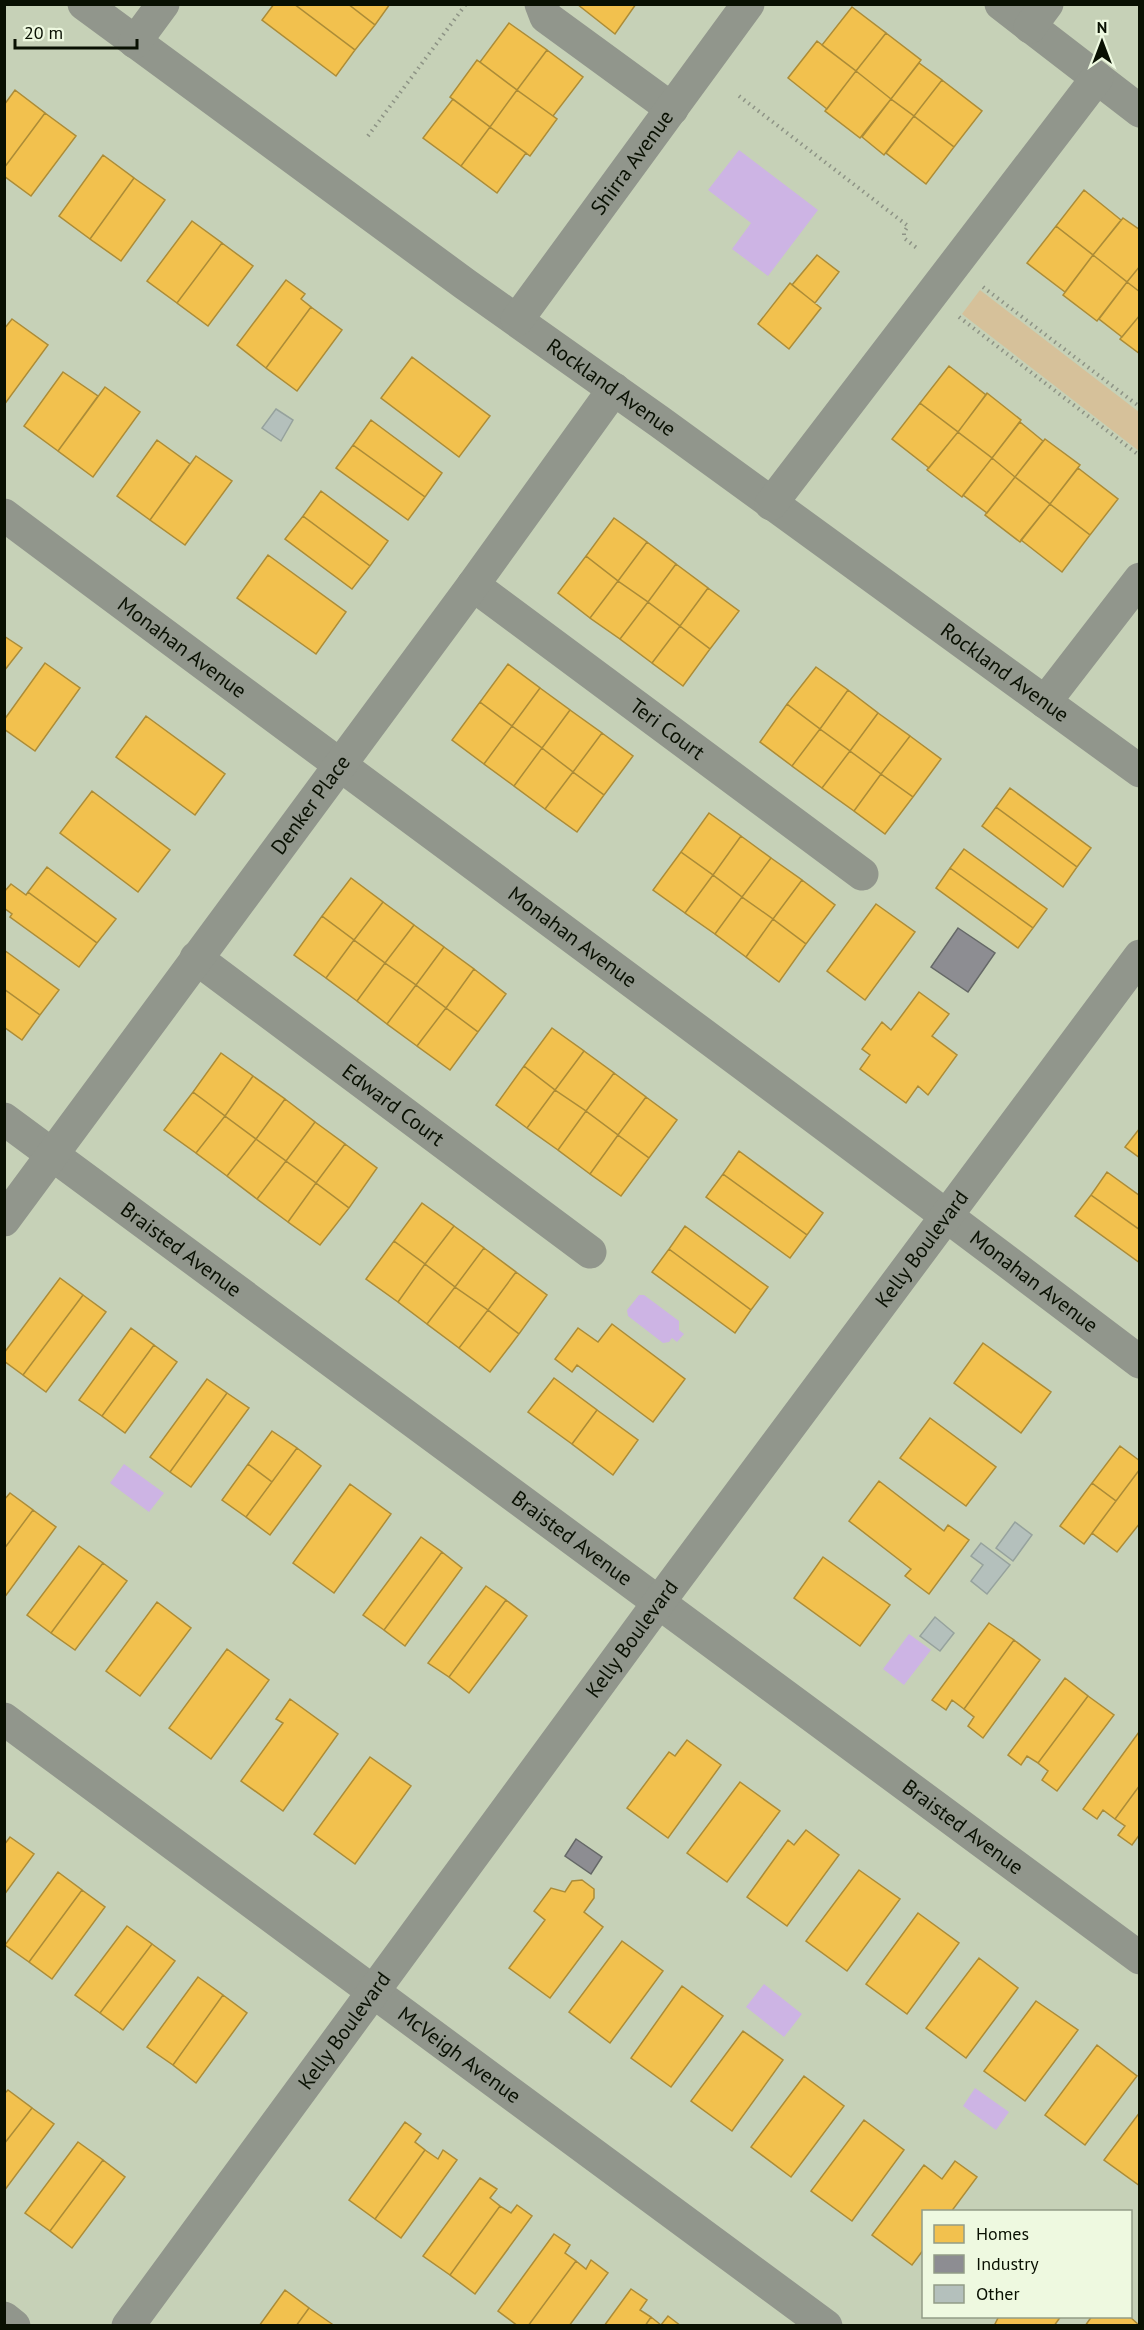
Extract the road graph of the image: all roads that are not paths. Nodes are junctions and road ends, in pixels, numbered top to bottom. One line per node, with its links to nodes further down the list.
1 (84, 4): 7 (street, Rockland Avenue)
2 (163, 4): 7 (street)
3 (541, 4): 9 (street)
4 (748, 4): 9 (street, Shirra Avenue)
5 (1001, 4): 6 (street)
6 (1038, 16): 8 (street)
7 (135, 42): 11 (street, Rockland Avenue)
8 (1097, 78): 10 (street); 13 (street)
9 (672, 109): 11 (street, Shirra Avenue)
10 (1140, 111)
11 (517, 320): 12 (street, Rockland Avenue)
12 (614, 389): 13 (street, Rockland Avenue); 16 (street, Denker Place)
13 (771, 504): 17 (street, Rockland Avenue)
14 (4, 515): 18 (street, Monahan Avenue)
15 (1140, 579): 17 (street)
16 (473, 585): 18 (street, Denker Place); 20 (street, Teri Court)
17 (1045, 702): 19 (street, Rockland Avenue)
18 (339, 766): 22 (street, Denker Place); 25 (street, Monahan Avenue)
19 (1140, 771)
20 (861, 874)
21 (1140, 956): 25 (street, Kelly Boulevard)
22 (196, 958): 24 (street, Denker Place); 27 (street, Edward Court)
23 (4, 1119): 24 (street, Braisted Avenue)
24 (53, 1155): 26 (street, Denker Place); 29 (street, Braisted Avenue)
25 (947, 1215): 28 (street, Monahan Avenue); 29 (street, Kelly Boulevard)
26 (4, 1220)
27 (590, 1252)
28 (1140, 1362)
29 (659, 1602): 31 (street, Braisted Avenue); 32 (street, Kelly Boulevard)
30 (4, 1719): 32 (street, McVeigh Avenue)
31 (1140, 1958)
32 (372, 1991): 35 (street, Kelly Boulevard); 36 (street, McVeigh Avenue)
33 (4, 2318): 34 (street)
34 (14, 2325)
35 (128, 2325)
36 (826, 2325)

